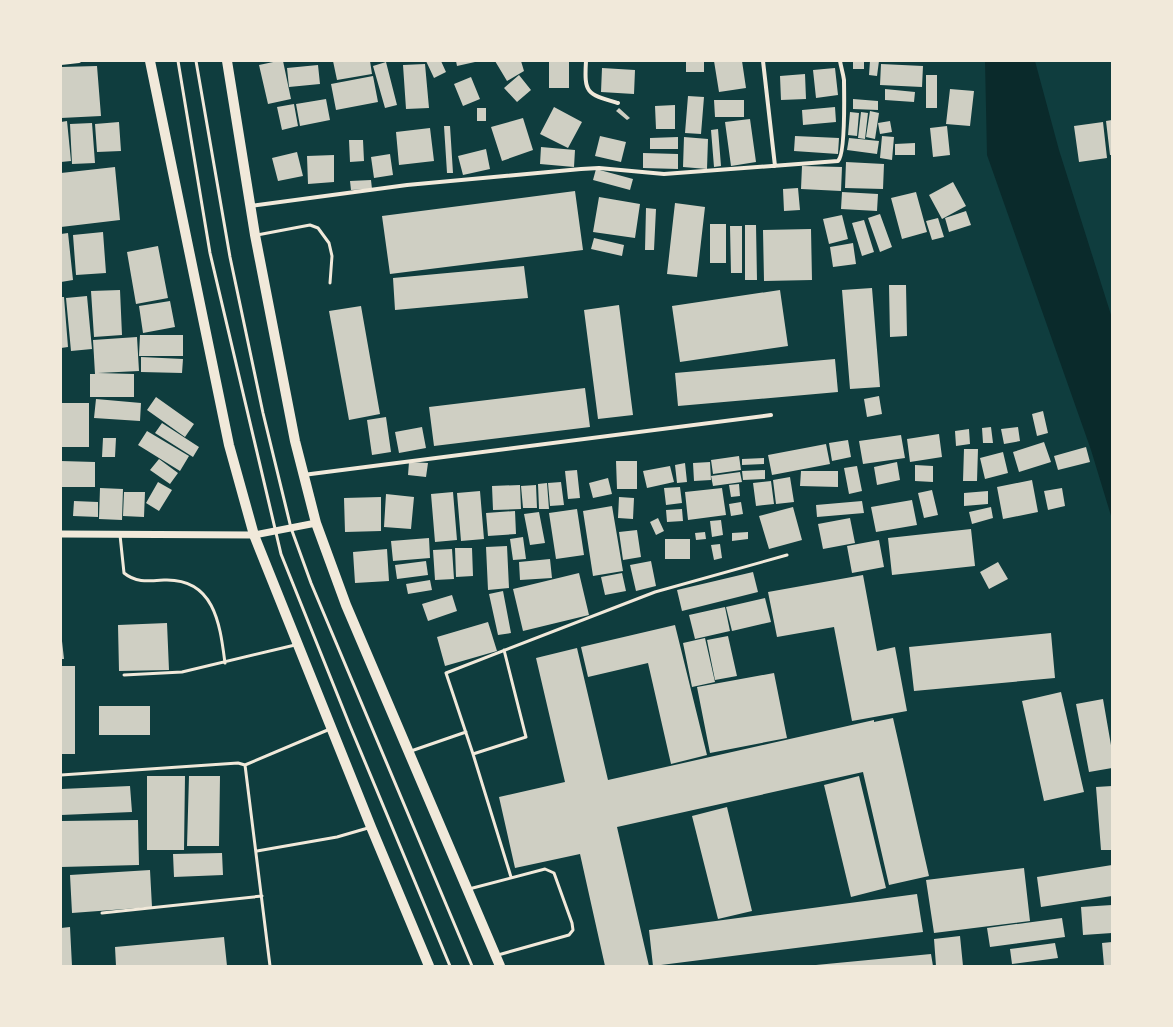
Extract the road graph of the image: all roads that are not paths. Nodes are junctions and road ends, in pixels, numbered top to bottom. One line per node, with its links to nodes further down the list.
1 (79, 61): 9 (street)
2 (150, 61): 22 (main road)
3 (178, 61): 19 (lane)
4 (196, 61): 18 (lane)
5 (227, 61): 12 (main road)
6 (586, 61): 10 (street)
7 (763, 61): 11 (street)
8 (840, 61): 11 (street)
9 (61, 63)
10 (618, 103)
11 (775, 166): 12 (street)
12 (250, 206): 13 (main road)
13 (255, 235): 14 (lane); 16 (main road)
14 (330, 284)
15 (770, 415): 16 (street)
16 (303, 475): 17 (main road)
17 (316, 523): 18 (street); 30 (main road)
18 (290, 528): 19 (street); 44 (lane)
19 (274, 531): 22 (street); 43 (lane)
20 (61, 534): 21 (street)
21 (120, 534): 22 (street); 26 (lane)
22 (254, 535): 24 (main road)
23 (787, 555): 25 (lane)
24 (297, 645): 26 (lane); 28 (main road)
25 (504, 650): 29 (lane); 31 (lane)
26 (224, 663): 27 (lane)
27 (124, 674)
28 (331, 729): 32 (lane); 34 (main road)
29 (466, 732): 30 (lane); 31 (lane)
30 (409, 751): 37 (main road)
31 (473, 754): 36 (lane)
32 (245, 765): 33 (lane); 35 (lane)
33 (61, 775)
34 (371, 827): 35 (lane); 42 (main road)
35 (257, 851): 38 (lane)
36 (511, 877): 37 (lane); 40 (lane)
37 (467, 890): 40 (main road)
38 (262, 896): 39 (lane); 41 (lane)
39 (102, 913)
40 (496, 956): 45 (main road)
41 (270, 966)
42 (429, 966)
43 (450, 966)
44 (472, 966)
45 (500, 966)

